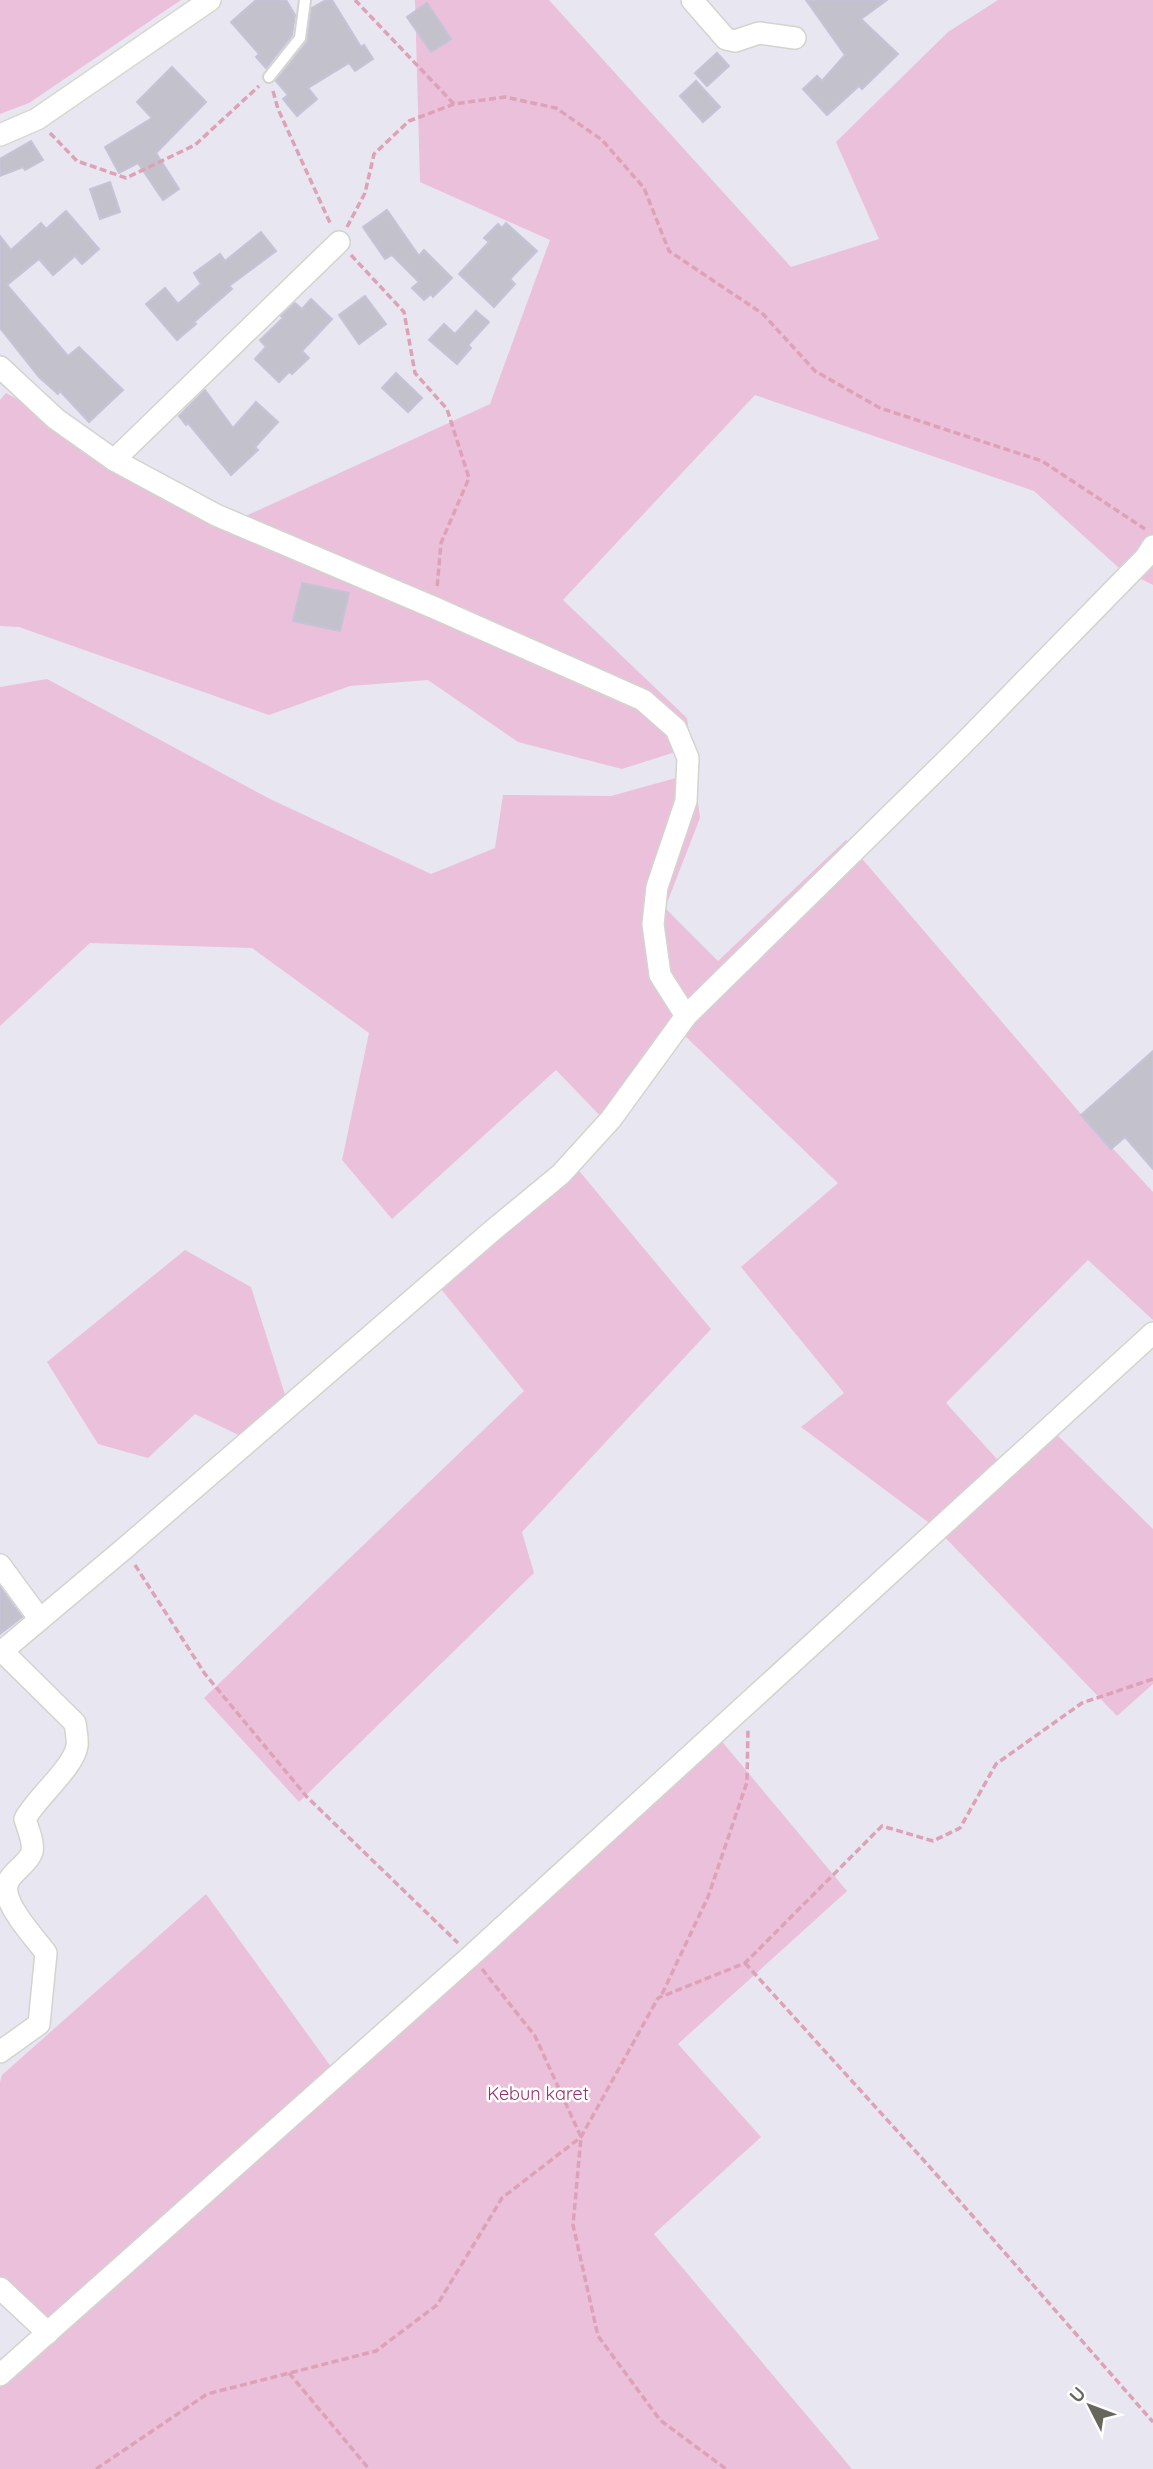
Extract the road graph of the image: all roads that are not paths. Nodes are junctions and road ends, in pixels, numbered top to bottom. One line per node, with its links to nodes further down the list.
1 (210, 0): 6 (street)
2 (305, 0): 5 (lane)
3 (692, 0): 4 (street)
4 (795, 38)
5 (270, 77)
6 (0, 135)
7 (339, 242): 9 (street)
8 (0, 367): 9 (street)
9 (114, 460): 11 (street)
10 (1151, 555): 11 (street)
11 (685, 1016): 14 (street)
12 (1153, 1333): 18 (street)
13 (0, 1565): 14 (street)
14 (39, 1618): 15 (street)
15 (1, 1652): 16 (street)
16 (0, 2052)
17 (0, 2288): 18 (street)
18 (48, 2333): 19 (street)
19 (0, 2375)

